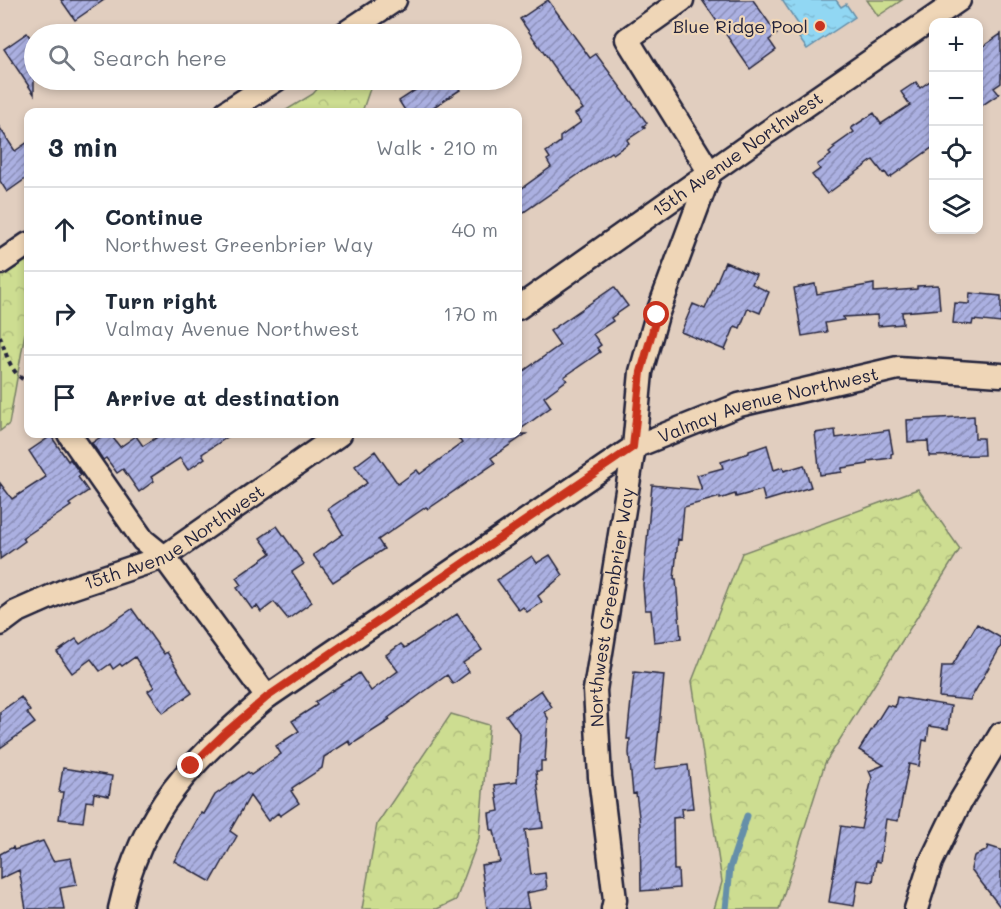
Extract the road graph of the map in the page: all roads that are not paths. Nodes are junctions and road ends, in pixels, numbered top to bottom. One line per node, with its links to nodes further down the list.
1 (395, 0): 4 (street)
2 (682, 0): 7 (street)
3 (959, 0): 7 (street, 15th Avenue Northwest)
4 (359, 24)
5 (260, 90): 6 (street)
6 (232, 108)
7 (710, 173): 10 (street, 15th Avenue Northwest); 14 (street, Northwest Greenbrier Way)
8 (24, 247): 9 (street)
9 (0, 263)
10 (522, 305)
11 (1001, 375): 14 (street, Valmay Avenue Northwest)
12 (72, 438): 15 (street)
13 (334, 438): 15 (street, 15th Avenue Northwest)
14 (633, 447): 17 (street, Valmay Avenue Northwest); 20 (street, Northwest Greenbrier Way)
15 (164, 557): 16 (street, 15th Avenue Northwest); 17 (street)
16 (0, 624)
17 (267, 697): 19 (street, Valmay Avenue Northwest)
18 (1001, 734): 21 (street)
19 (120, 909)
20 (613, 909)
21 (915, 909)

